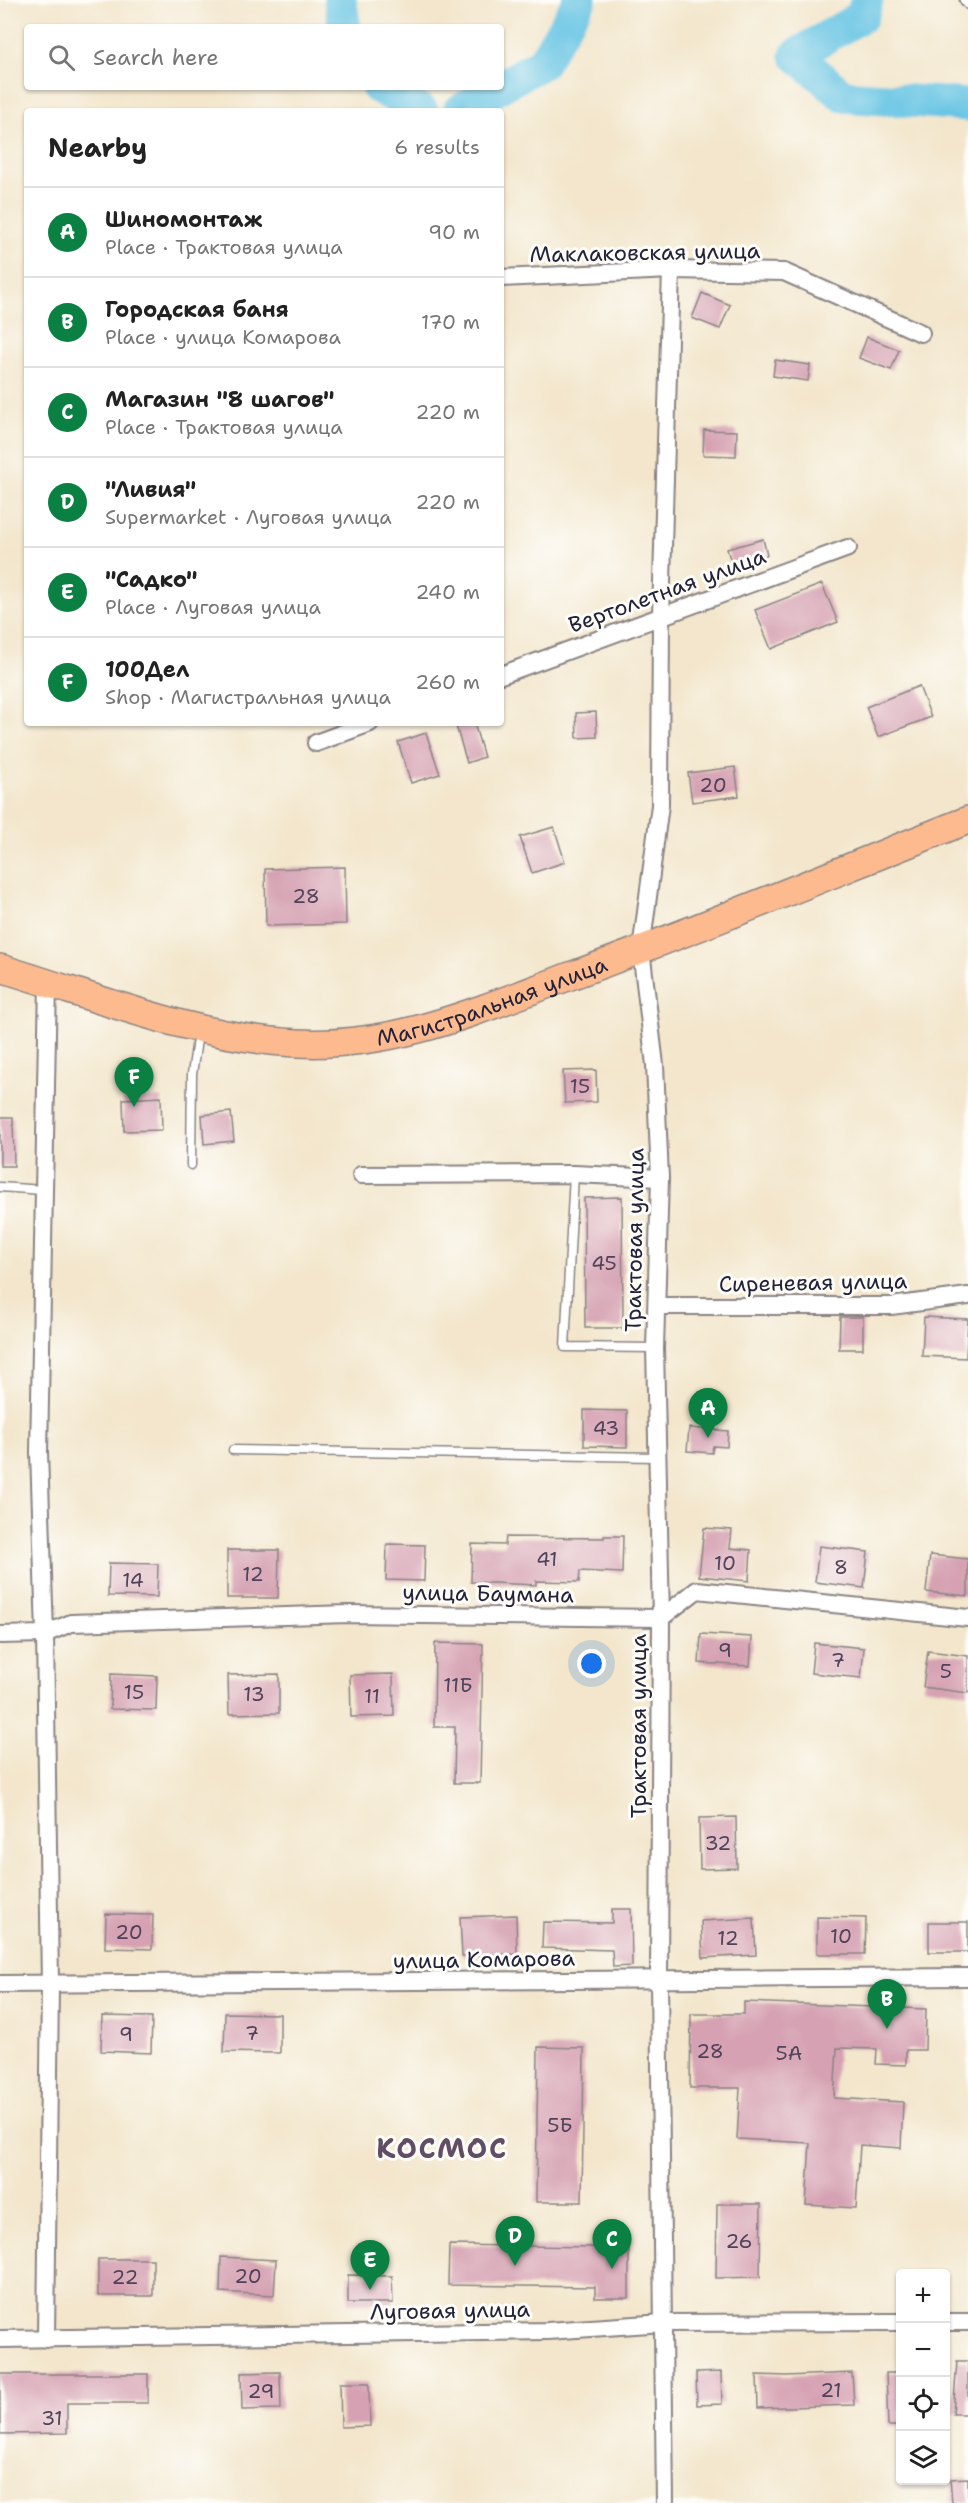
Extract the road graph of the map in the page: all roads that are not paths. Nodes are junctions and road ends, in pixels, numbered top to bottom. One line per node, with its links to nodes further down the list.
1 (964, 0): 2 (lane)
2 (968, 5)
3 (672, 270): 4 (street, Маклаковская улица); 5 (street, Маклаковская улица); 7 (street, Трактовая улица)
4 (504, 278)
5 (921, 333)
6 (848, 548): 7 (street, Вертолетная улица)
7 (661, 616): 8 (street, Вертолетная улица); 12 (street, Трактовая улица)
8 (504, 674)
9 (362, 726): 10 (street)
10 (316, 743)
11 (968, 820): 12 (main road, Магистральная улица)
12 (641, 950): 15 (main road, Магистральная улица); 19 (street, Трактовая улица)
13 (0, 968): 14 (main road, Магистральная улица)
14 (48, 982): 15 (main road, Магистральная улица); 21 (street)
15 (199, 1029): 16 (lane)
16 (191, 1165)
17 (574, 1174): 18 (street); 19 (street); 24 (lane)
18 (361, 1175)
19 (660, 1178): 23 (street, Трактовая улица)
20 (0, 1188): 21 (lane)
21 (43, 1190): 30 (street)
22 (968, 1296): 23 (street, Сиреневая улица)
23 (658, 1306): 24 (street, Трактовая улица)
24 (655, 1348): 26 (street, Трактовая улица)
25 (233, 1450): 26 (lane)
26 (657, 1457): 27 (street, Трактовая улица)
27 (661, 1618): 28 (street); 30 (street, улица Баумана); 32 (street, Трактовая улица)
28 (968, 1618)
29 (0, 1635): 30 (street, улица Баумана)
30 (45, 1635): 34 (street)
31 (968, 1977): 32 (street, улица Комарова)
32 (659, 1980): 34 (street, улица Комарова); 38 (street, Трактовая улица)
33 (0, 1984): 34 (street, улица Комарова)
34 (50, 1985): 40 (street)
35 (896, 2322): 38 (street, Луговая улица)
36 (950, 2322): 37 (street)
37 (968, 2322)
38 (664, 2323): 40 (street, Луговая улица); 41 (street, Трактовая улица)
39 (0, 2339): 40 (street, Луговая улица)
40 (46, 2339)
41 (665, 2503)

